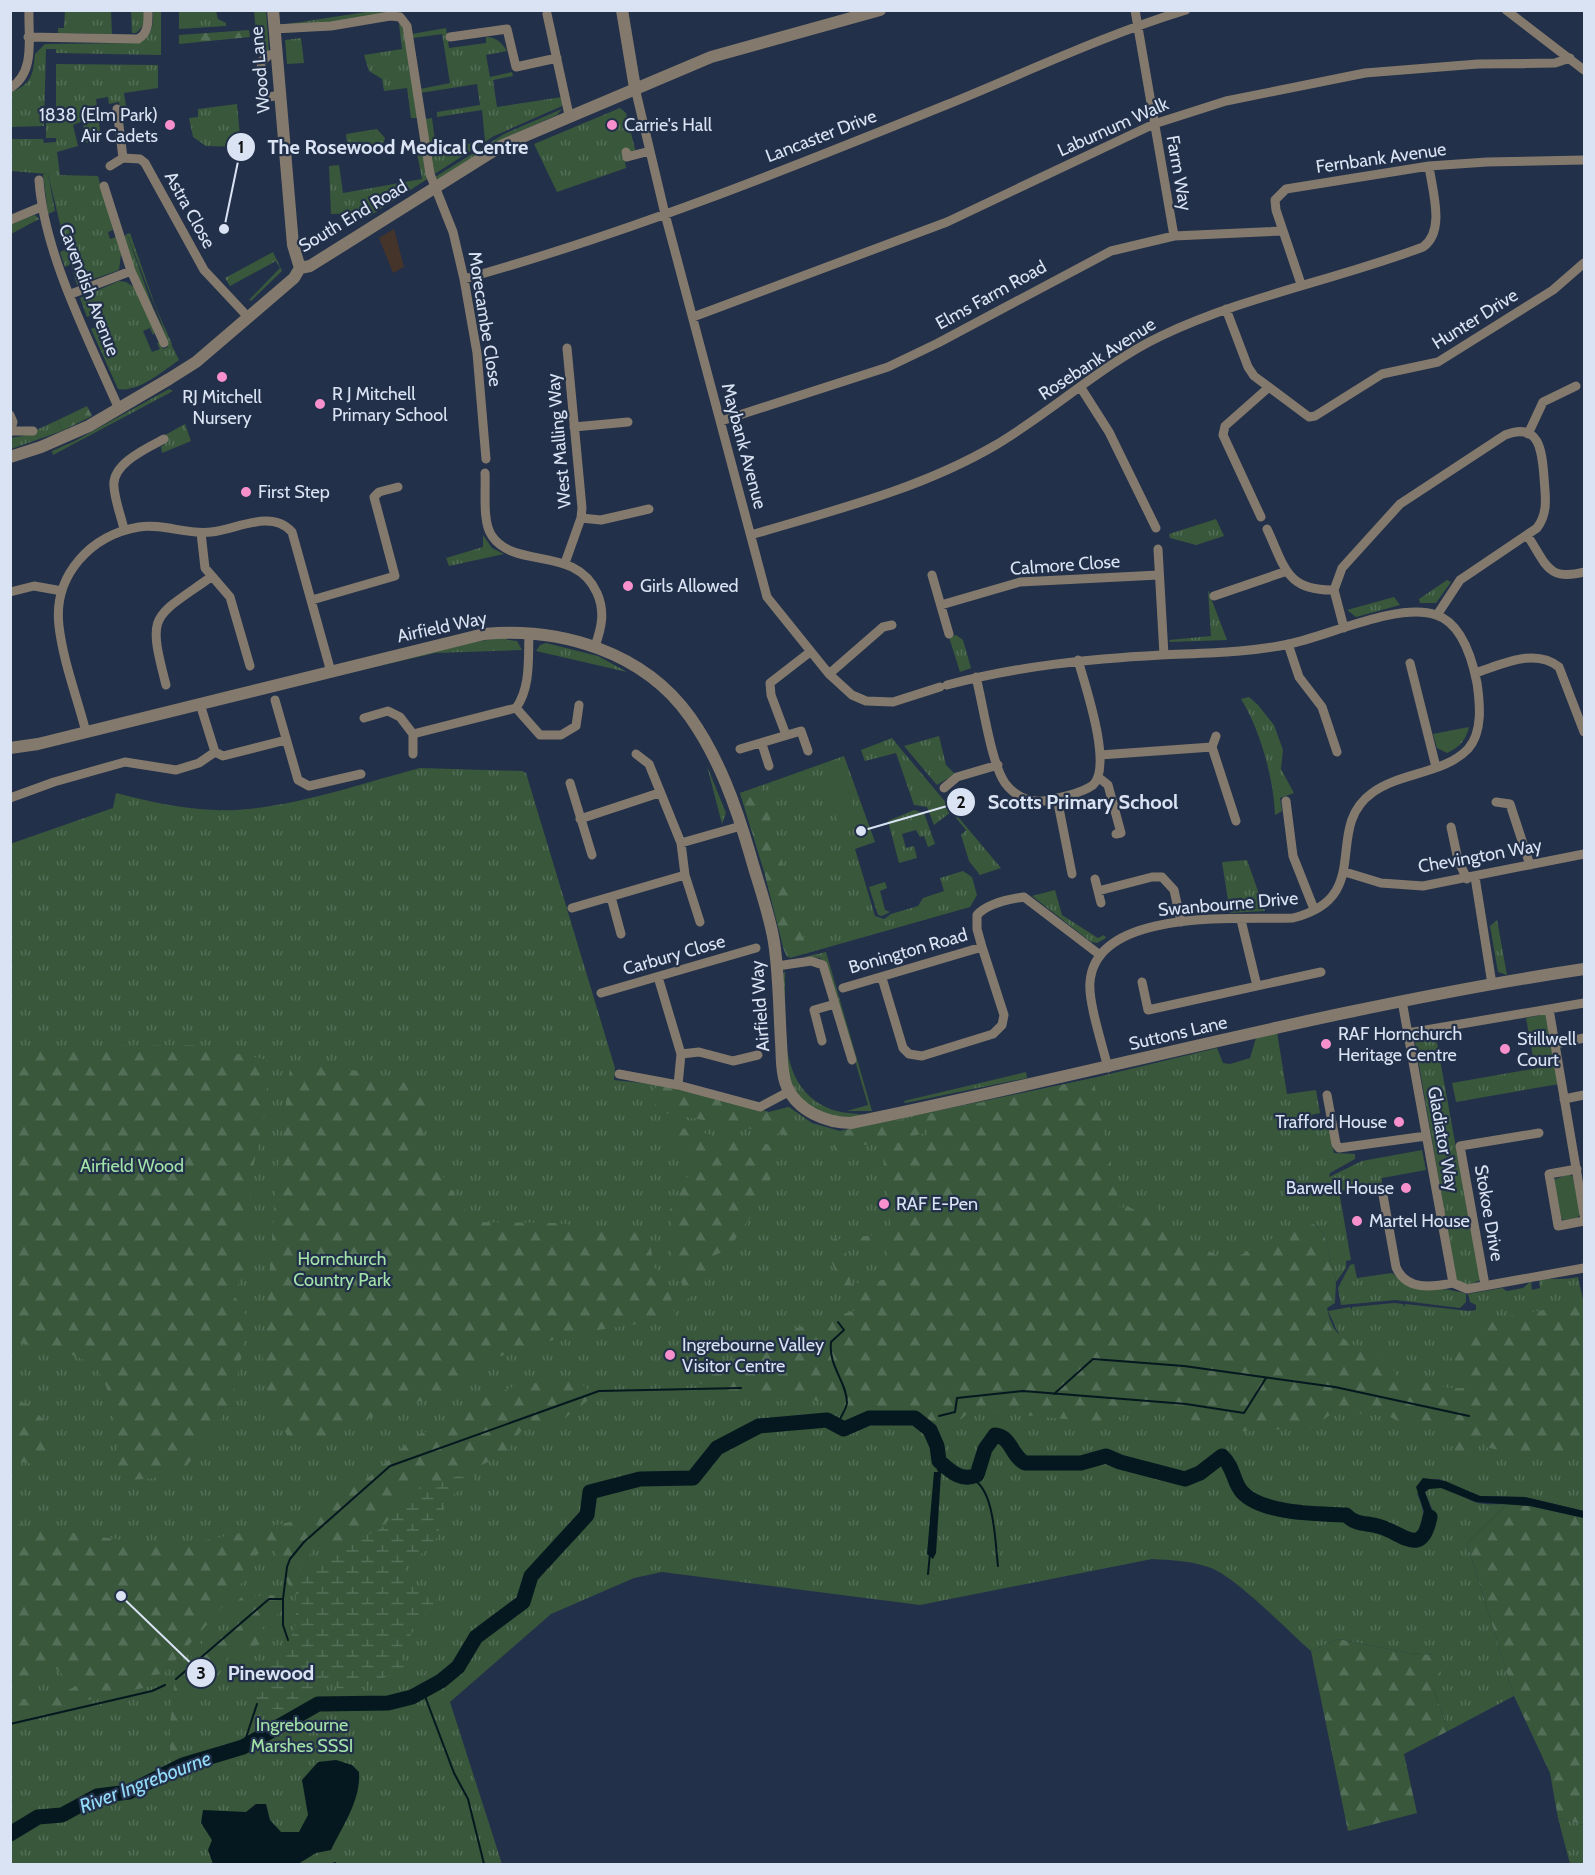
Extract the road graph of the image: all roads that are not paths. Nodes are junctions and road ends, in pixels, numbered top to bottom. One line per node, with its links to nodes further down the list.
1 (29, 10): 12 (street)
2 (148, 10): 12 (street)
3 (273, 10): 11 (street, Wood Lane)
4 (622, 10): 19 (street)
5 (880, 10): 19 (street, South End Road)
6 (1135, 10): 10 (street, Farm Way)
7 (1186, 10): 10 (street, Lancaster Drive)
8 (1506, 10): 16 (street)
9 (547, 14): 15 (street)
10 (1138, 26): 23 (street, Farm Way); 34 (street, Lancaster Drive)
11 (274, 29): 14 (street, Wood Lane); 32 (street, Morecambe Close)
12 (28, 37): 18 (street)
13 (450, 37): 15 (street)
14 (276, 54): 20 (street, Wood Lane); 20 (street)
15 (557, 58): 22 (street)
16 (1570, 58): 17 (street); 23 (street, Laburnum Walk)
17 (1584, 70)
18 (10, 88)
19 (635, 88): 22 (street, South End Road); 24 (street, Maybank Avenue)
20 (280, 95): 39 (street, Wood Lane)
21 (117, 109): 26 (street)
22 (569, 115): 32 (street, South End Road)
23 (1154, 124): 37 (street, Farm Way); 46 (street, Laburnum Walk)
24 (650, 151): 25 (street); 34 (street, Maybank Avenue)
25 (626, 152)
26 (123, 158): 28 (street); 45 (street, Astra Close)
27 (1584, 160): 29 (street, Fernbank Avenue)
28 (110, 166)
29 (1430, 166): 36 (street, Fernbank Avenue); 42 (street, Rosebank Avenue)
30 (39, 180): 33 (street, Cavendish Avenue)
31 (104, 186): 40 (street)
32 (435, 188): 39 (street, South End Road); 41 (street, Morecambe Close)
33 (41, 207): 35 (street); 43 (street, Cavendish Avenue)
34 (665, 214): 41 (street, Lancaster Drive); 46 (street, Maybank Avenue)
35 (10, 220)
36 (1283, 231): 37 (street, Elms Farm Road); 42 (street, Fernbank Avenue)
37 (1174, 236): 55 (street, Elms Farm Road)
38 (1584, 263): 51 (street, Hunter Drive)
39 (300, 268): 45 (street, South End Road)
40 (131, 271): 43 (street); 47 (street)
41 (464, 279): 62 (street, Morecambe Close)
42 (1301, 284): 44 (street, Rosebank Avenue)
43 (71, 294): 52 (street, Cavendish Avenue)
44 (1226, 309): 50 (street, Rosebank Avenue); 51 (street, Hunter Drive)
45 (248, 317): 52 (street, South End Road)
46 (693, 317): 55 (street, Maybank Avenue)
47 (160, 338)
48 (567, 348): 56 (street, West Malling Way)
49 (1575, 386): 59 (street)
50 (1081, 388): 68 (street); 72 (street, Rosebank Avenue)
51 (1268, 388): 66 (street)
52 (119, 409): 61 (street, South End Road)
53 (10, 415): 57 (street)
54 (628, 422): 56 (street)
55 (720, 422): 72 (street, Maybank Avenue)
56 (574, 427): 67 (street, West Malling Way)
57 (11, 431): 58 (street)
58 (33, 431)
59 (1528, 434): 73 (street); 81 (street)
60 (164, 439): 70 (street)
61 (10, 457)
62 (486, 459)
63 (485, 473): 75 (street)
64 (398, 487): 85 (street)
65 (649, 509): 67 (street)
66 (1261, 517)
67 (581, 518): 75 (street, West Malling Way)
68 (1156, 528)
69 (1267, 529): 76 (street)
70 (124, 530): 71 (street); 83 (street)
71 (201, 533): 80 (street); 85 (street)
72 (751, 535): 94 (street, Maybank Avenue)
73 (1527, 535): 77 (street); 87 (street)
74 (1158, 549): 79 (street)
75 (565, 563): 93 (street)
76 (1287, 571): 81 (street); 84 (street)
77 (1584, 572)
78 (932, 575): 86 (street)
79 (1159, 575): 86 (street, Calmore Close); 95 (street)
80 (211, 577): 98 (street); 103 (street)
81 (1334, 590): 89 (street)
82 (10, 591): 83 (street)
83 (62, 591): 109 (street)
84 (1214, 596)
85 (312, 600): 99 (street)
86 (941, 605): 91 (street)
87 (1437, 615): 89 (street); 100 (street, Swanbourne Drive)
88 (892, 624): 101 (street)
89 (1344, 628): 92 (street)
90 (530, 633): 93 (street, Airfield Way); 99 (street, Airfield Way); 107 (street)
91 (949, 634)
92 (1288, 644): 95 (street); 121 (street)
93 (595, 646): 139 (street, Airfield Way)
94 (810, 652): 101 (street, Maybank Avenue); 112 (street)
95 (1164, 655): 96 (street, Maybank Avenue)
96 (1078, 660): 102 (street, Maybank Avenue); 124 (street)
97 (1410, 663): 127 (street)
98 (250, 666)
99 (331, 672): 105 (street, Airfield Way)
100 (1475, 673): 110 (street); 127 (street, Swanbourne Drive)
101 (829, 674): 102 (street, Maybank Avenue)
102 (976, 677): 125 (street)
103 (166, 685)
104 (275, 700): 114 (street)
105 (200, 704): 109 (street, Airfield Way); 120 (street)
106 (579, 705): 107 (street)
107 (516, 708): 111 (street)
108 (364, 717): 111 (street)
109 (86, 732): 117 (street, Airfield Way)
110 (1584, 732)
111 (413, 734): 122 (street)
112 (786, 735): 115 (street); 119 (street)
113 (1216, 736): 116 (street)
114 (285, 740): 120 (street); 128 (street)
115 (762, 744): 118 (street); 126 (street)
116 (1212, 747): 124 (street); 138 (street)
117 (10, 748)
118 (740, 748)
119 (808, 751)
120 (215, 752): 133 (street)
121 (1337, 752)
122 (413, 754)
123 (636, 754): 132 (street)
124 (1100, 755): 129 (street)
125 (998, 765): 131 (street); 134 (street)
126 (769, 766)
127 (1436, 767): 146 (street, Swanbourne Drive)
128 (360, 774)
129 (1098, 777): 134 (street); 141 (street)
130 (570, 783): 137 (street)
131 (944, 788)
132 (659, 793): 137 (street); 142 (street)
133 (10, 798)
134 (1057, 798): 147 (street)
135 (1286, 801): 155 (street)
136 (1496, 802): 145 (street)
137 (580, 819): 144 (street)
138 (1236, 821)
139 (741, 826): 142 (street); 163 (street, Airfield Way)
140 (1451, 827): 149 (street)
141 (1116, 834)
142 (681, 843): 148 (street)
143 (1584, 854): 145 (street, Chevington Way)
144 (592, 855)
145 (1530, 865): 149 (street, Chevington Way)
146 (1345, 872): 149 (street, Chevington Way); 155 (street, Swanbourne Drive)
147 (1072, 873)
148 (685, 875): 152 (street); 157 (street)
149 (1471, 878): 169 (street)
150 (1095, 879): 151 (street)
151 (1098, 891): 153 (street); 158 (street)
152 (611, 897): 154 (street); 159 (street)
153 (1101, 903)
154 (572, 908)
155 (1314, 909): 156 (street, Swanbourne Drive)
156 (1241, 920): 158 (street, Swanbourne Drive); 170 (street)
157 (700, 922)
158 (1180, 922): 162 (street, Swanbourne Drive)
159 (621, 934)
160 (982, 947): 162 (street, Bonington Road); 167 (street, Bonington Road); 167 (street)
161 (756, 948): 166 (street, Carbury Close)
162 (1100, 955): 184 (street)
163 (777, 966): 175 (street); 187 (street, Airfield Way)
164 (1584, 969): 169 (street, Suttons Lane)
165 (1321, 972): 170 (street)
166 (658, 977): 172 (street, Carbury Close); 181 (street)
167 (882, 978): 171 (street, Bonington Road)
168 (1142, 982): 170 (street)
169 (1492, 984): 173 (street, Suttons Lane)
170 (1257, 986)
171 (843, 988)
172 (601, 993)
173 (1402, 1001): 177 (street, Gladiator Way); 184 (street, Suttons Lane)
174 (1584, 1003): 176 (street)
175 (835, 1004): 179 (street); 183 (street)
176 (1549, 1009): 177 (street); 180 (street)
177 (1408, 1033): 192 (street, Gladiator Way)
178 (1584, 1038): 180 (street)
179 (822, 1041)
180 (1555, 1044): 190 (street)
181 (681, 1054): 182 (street); 186 (street)
182 (758, 1054)
183 (852, 1060)
184 (1108, 1068): 187 (street, Suttons Lane)
185 (619, 1074): 186 (street)
186 (678, 1084): 187 (street)
187 (790, 1091)
188 (1327, 1095): 192 (street)
189 (1584, 1095): 190 (street)
190 (1564, 1099): 193 (street)
191 (1539, 1133): 199 (street, Stokoe Drive)
192 (1426, 1136): 198 (street, Gladiator Way)
193 (1577, 1169): 195 (street); 196 (street)
194 (1383, 1196): 198 (street)
195 (1584, 1215)
196 (1584, 1221)
197 (1584, 1268): 199 (street)
198 (1453, 1283): 199 (street)
199 (1485, 1285)

